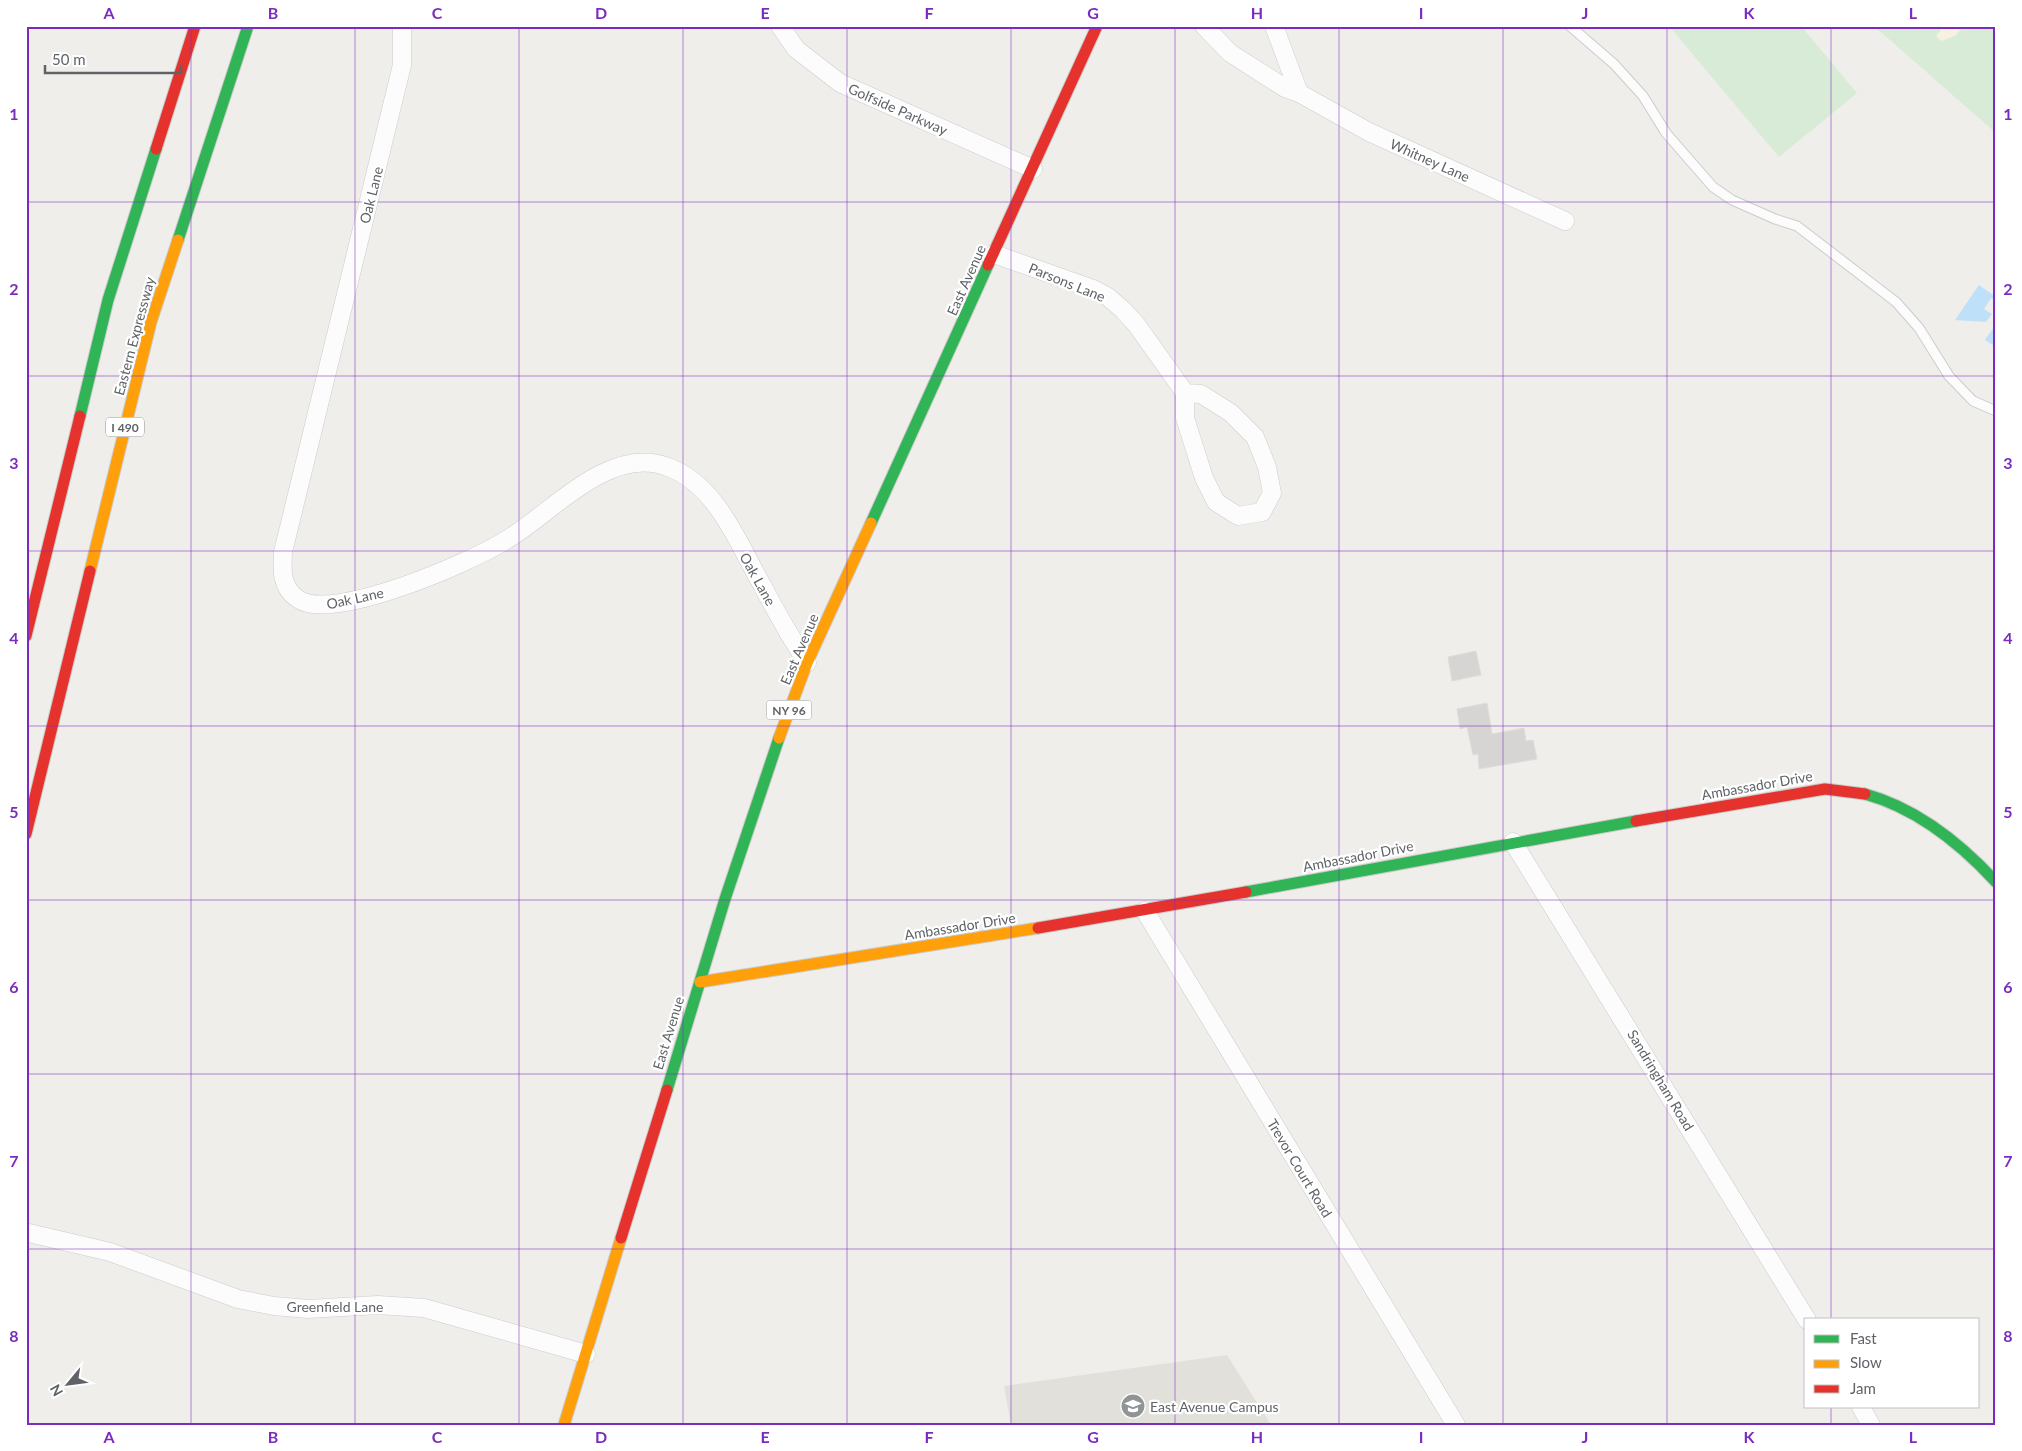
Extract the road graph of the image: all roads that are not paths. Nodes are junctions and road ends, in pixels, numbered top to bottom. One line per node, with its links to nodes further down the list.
1 (195, 26): 15 (main road)
2 (248, 26): 17 (main road, Eastern Expressway / I 490)
3 (402, 26): 16 (street, Oak Lane)
4 (780, 26): 10 (street, Golfside Parkway)
5 (1097, 26): 10 (main road, East Avenue / NY 96)
6 (1204, 26): 9 (street, Whitney Lane)
7 (1274, 26): 9 (street)
8 (1570, 26): 14 (lane)
9 (1299, 93): 11 (street, Whitney Lane)
10 (1033, 169): 12 (main road, East Avenue / NY 96)
11 (1565, 221)
12 (994, 254): 13 (street, Parsons Lane); 16 (main road, East Avenue / NY 96)
13 (1185, 393): 13 (street)
14 (1996, 411)
15 (26, 636)
16 (808, 663): 21 (main road, East Avenue / NY 96)
17 (26, 834)
18 (1513, 842): 19 (main road, Ambassador Drive); 20 (main road, Ambassador Drive); 23 (street, Sandringham Road)
19 (1996, 882)
20 (1145, 911): 21 (main road, Ambassador Drive); 27 (street, Trevor Court Road)
21 (700, 982): 24 (main road, East Avenue / NY 96)
22 (29, 1234): 24 (street, Greenfield Lane)
23 (1806, 1318)
24 (586, 1354): 26 (main road, East Avenue / NY 96)
25 (1861, 1408): 28 (street)
26 (564, 1425)
27 (1456, 1425)
28 (1871, 1425)

